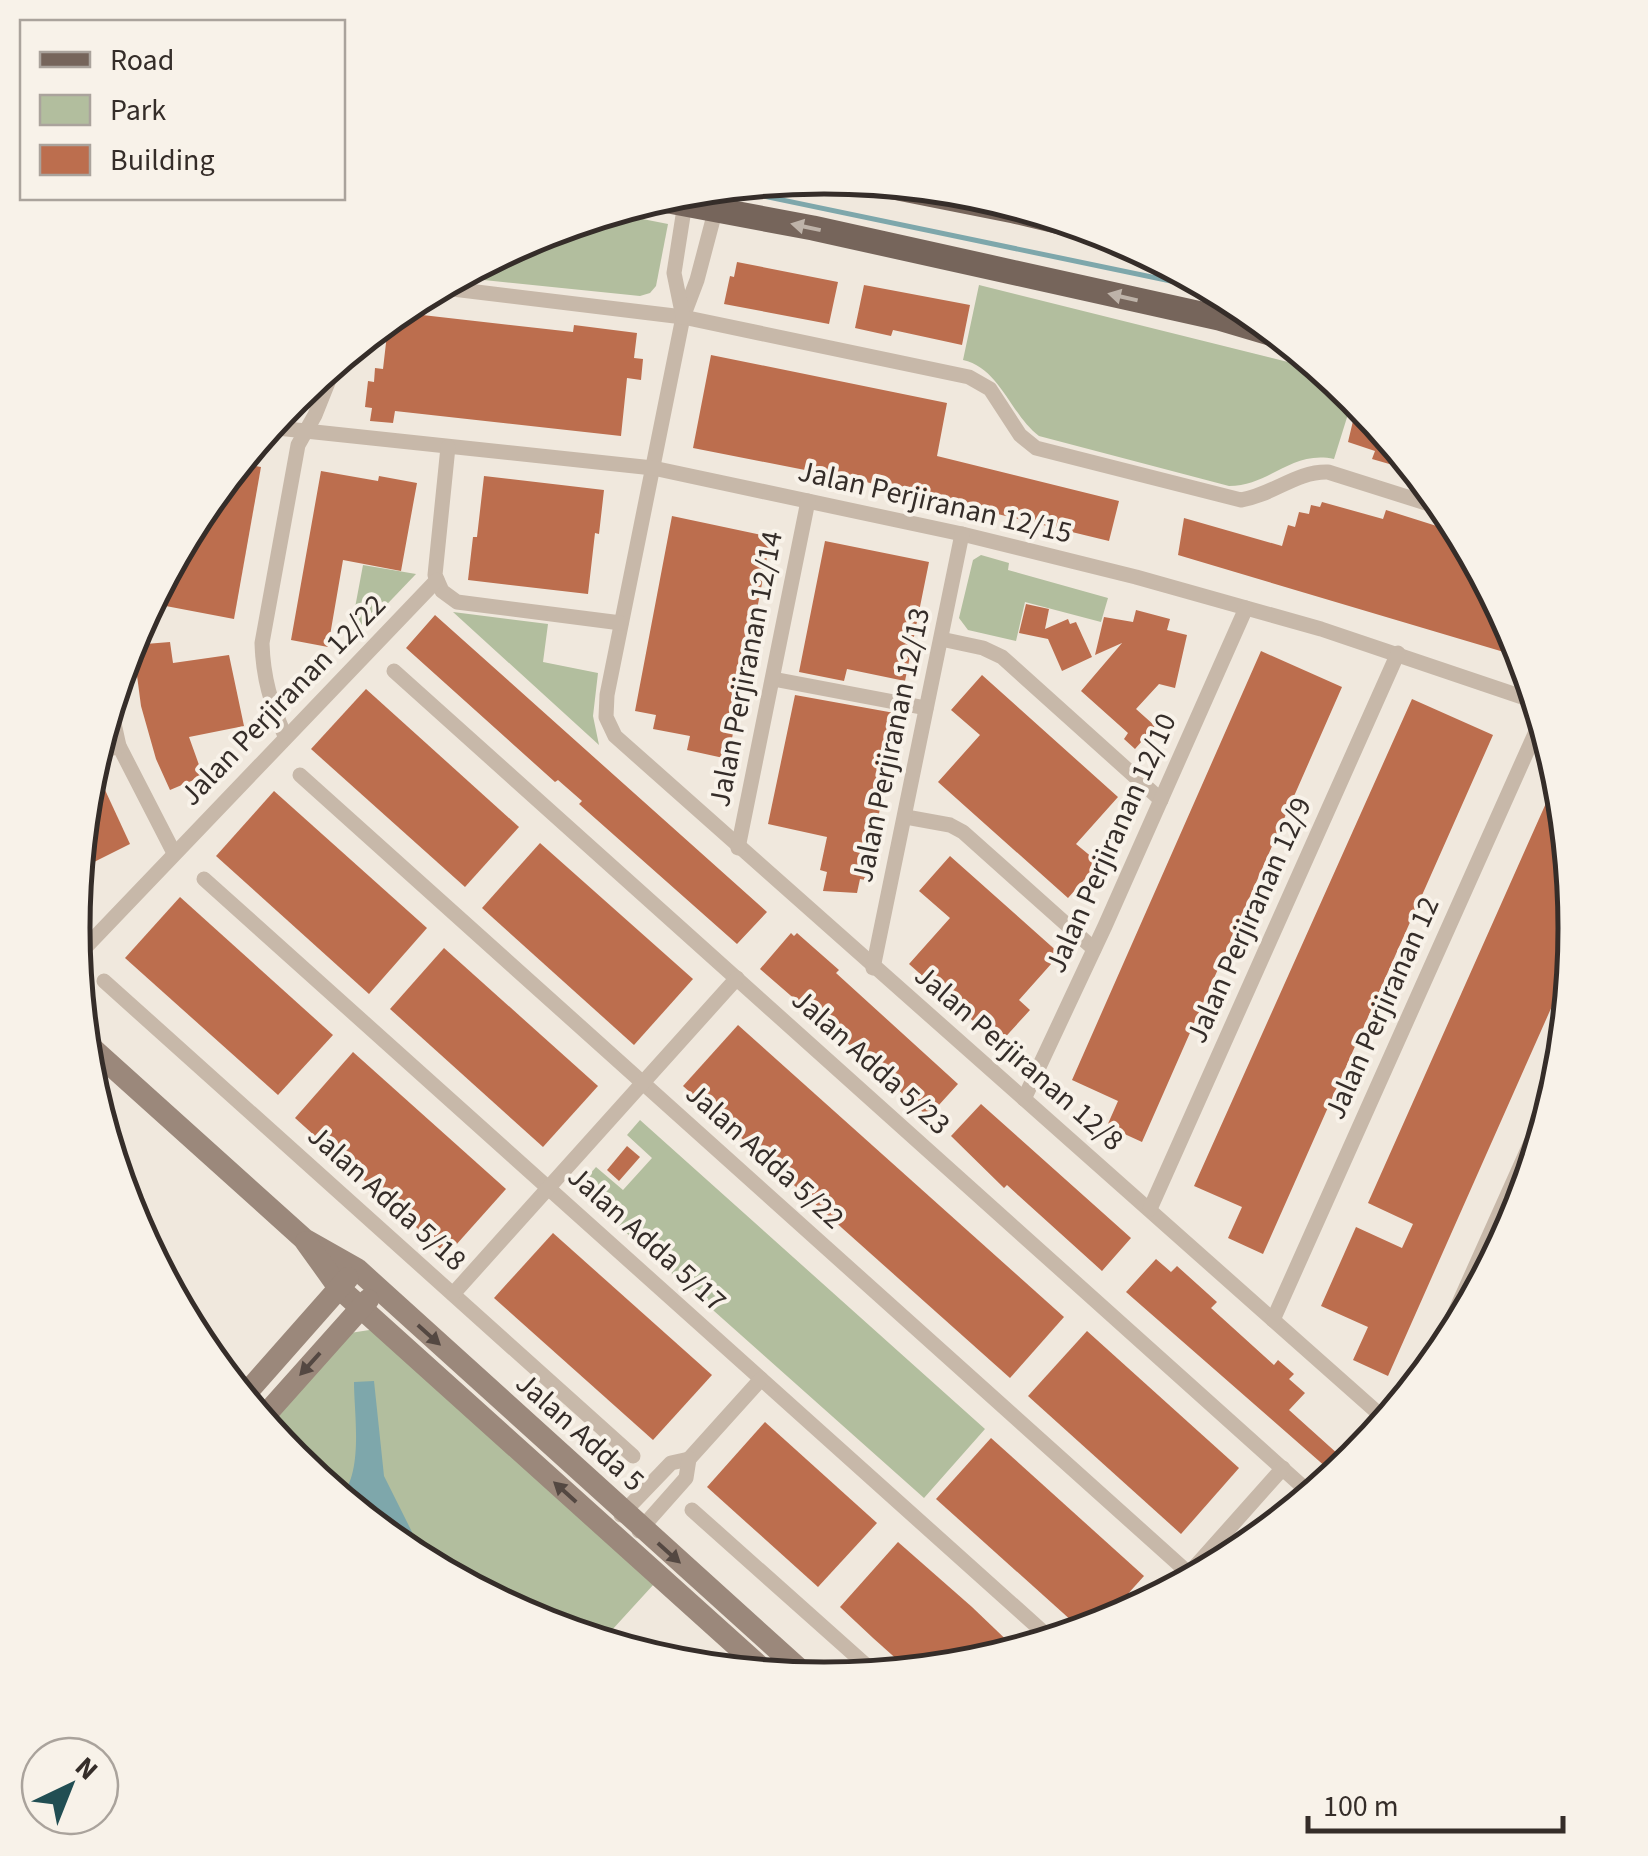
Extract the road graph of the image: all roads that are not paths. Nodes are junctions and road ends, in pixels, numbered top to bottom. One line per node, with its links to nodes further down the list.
1 (696, 205): 3 (main road)
2 (684, 207): 6 (street)
3 (716, 208): 5 (main road, one-way to 3); 6 (street)
4 (461, 290): 6 (street)
5 (1209, 304)
6 (683, 317): 11 (street); 13 (street)
7 (326, 389): 9 (street)
8 (286, 429): 9 (street, Jalan Perjiranan 12/15)
9 (305, 432): 10 (street, Jalan Perjiranan 12/15); 25 (street)
10 (448, 446): 11 (street, Jalan Perjiranan 12/15); 15 (street)
11 (652, 468): 12 (street, Jalan Perjiranan 12/15); 17 (street)
12 (808, 501): 14 (street, Jalan Perjiranan 12/15); 21 (street, Jalan Perjiranan 12/14)
13 (1421, 501)
14 (962, 534): 16 (street, Jalan Perjiranan 12/15); 18 (street, Jalan Perjiranan 12/13)
15 (437, 580): 17 (street); 25 (street, Jalan Perjiranan 12/22)
16 (1246, 608): 19 (street, Jalan Perjiranan 12/15); 30 (street, Jalan Perjiranan 12/10)
17 (621, 623): 32 (street, Jalan Perjiranan 12/8)
18 (941, 639): 23 (street, Jalan Perjiranan 12/13); 30 (street)
19 (1398, 653): 22 (street, Jalan Perjiranan 12/15); 45 (street, Jalan Perjiranan 12/9)
20 (394, 671): 38 (street, Jalan Adda 5/23)
21 (773, 678): 23 (street); 32 (street, Jalan Perjiranan 12/14)
22 (1520, 696)
23 (926, 708): 31 (street, Jalan Perjiranan 12/13)
24 (116, 734): 27 (street)
25 (285, 736): 33 (street, Jalan Perjiranan 12/22)
26 (1533, 738): 53 (street, Jalan Perjiranan 12)
27 (119, 746): 28 (street); 33 (street)
28 (113, 748)
29 (300, 775): 41 (street, Jalan Adda 5/22)
30 (1160, 800): 36 (street, Jalan Perjiranan 12/10)
31 (906, 817): 36 (street); 37 (street, Jalan Perjiranan 12/13)
32 (738, 848): 37 (street, Jalan Perjiranan 12/8)
33 (174, 854): 35 (street, Jalan Perjiranan 12/22)
34 (204, 879): 43 (street, Jalan Adda 5/17)
35 (91, 942)
36 (1094, 949): 42 (street, Jalan Perjiranan 12/10)
37 (872, 968): 42 (street, Jalan Perjiranan 12/8)
38 (737, 978): 41 (street); 60 (street, Jalan Adda 5/23)
39 (104, 981): 51 (street, Jalan Adda 5/18)
40 (102, 1057): 46 (main road, Jalan Adda 5)
41 (643, 1083): 43 (street); 67 (street, Jalan Adda 5/22)
42 (1024, 1099): 45 (street, Jalan Perjiranan 12/8)
43 (548, 1188): 51 (street); 54 (street, Jalan Adda 5/17)
44 (1508, 1192): 47 (street)
45 (1150, 1210): 53 (street, Jalan Perjiranan 12/8)
46 (304, 1239): 48 (main road, Jalan Adda 5); 49 (main road, Jalan Adda 5)
47 (1477, 1263)
48 (357, 1269): 49 (main road); 50 (main road, Jalan Adda 5)
49 (338, 1288): 52 (main road, Jalan Adda 5); 55 (main road)
50 (378, 1288): 52 (main road); 63 (main road, Jalan Adda 5, one-way to 63)
51 (453, 1294): 58 (street, Jalan Adda 5/18)
52 (361, 1308): 56 (main road, one-way to 56); 65 (main road, Jalan Adda 5, one-way to 52)
53 (1273, 1320): 57 (street, Jalan Perjiranan 12/8)
54 (760, 1379): 59 (street); 68 (street, Jalan Adda 5/17)
55 (252, 1387)
56 (270, 1409)
57 (1376, 1412)
58 (633, 1456)
59 (690, 1458): 63 (street); 64 (street)
60 (1283, 1468): 61 (street, Jalan Adda 5/23); 66 (street)
61 (1302, 1485)
62 (692, 1510): 70 (street)
63 (624, 1512): 64 (main road, Jalan Adda 5); 65 (street)
64 (642, 1529): 65 (street); 71 (main road, Jalan Adda 5, one-way to 71)
65 (616, 1538): 69 (main road, Jalan Adda 5)
66 (1215, 1549)
67 (1183, 1568)
68 (1040, 1629)
69 (750, 1658)
70 (861, 1660)
71 (789, 1661)

